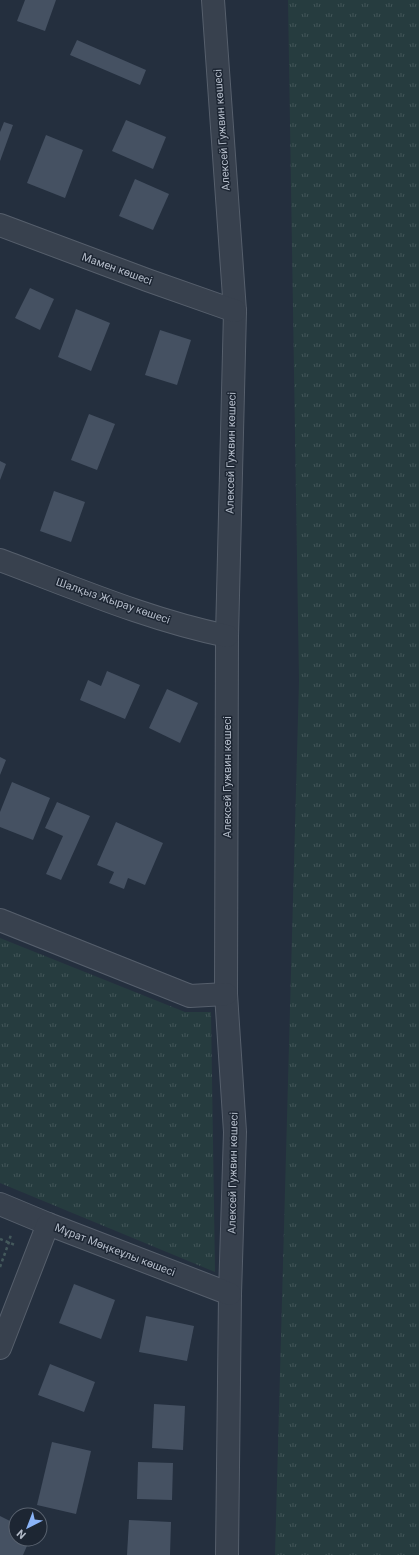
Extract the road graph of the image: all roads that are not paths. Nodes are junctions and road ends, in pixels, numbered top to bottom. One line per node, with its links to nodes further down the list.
1 (213, 0): 3 (street, Алексей Гужвин көшесі)
2 (0, 225): 3 (street, Мамен көшесі)
3 (235, 311): 5 (street, Алексей Гужвин көшесі)
4 (0, 560): 5 (street, Шалқыз Жырау көшесі)
5 (227, 636): 7 (street, Алексей Гужвин көшесі)
6 (0, 920): 7 (street)
7 (226, 994): 10 (street, Алексей Гужвин көшесі)
8 (7, 1207): 9 (street, Мұрат Мөңкеұлы көшесі)
9 (48, 1224): 10 (street, Мұрат Мөңкеұлы көшесі); 11 (street)
10 (230, 1294): 12 (street, Алексей Гужвин көшесі)
11 (0, 1348)
12 (227, 1555)

